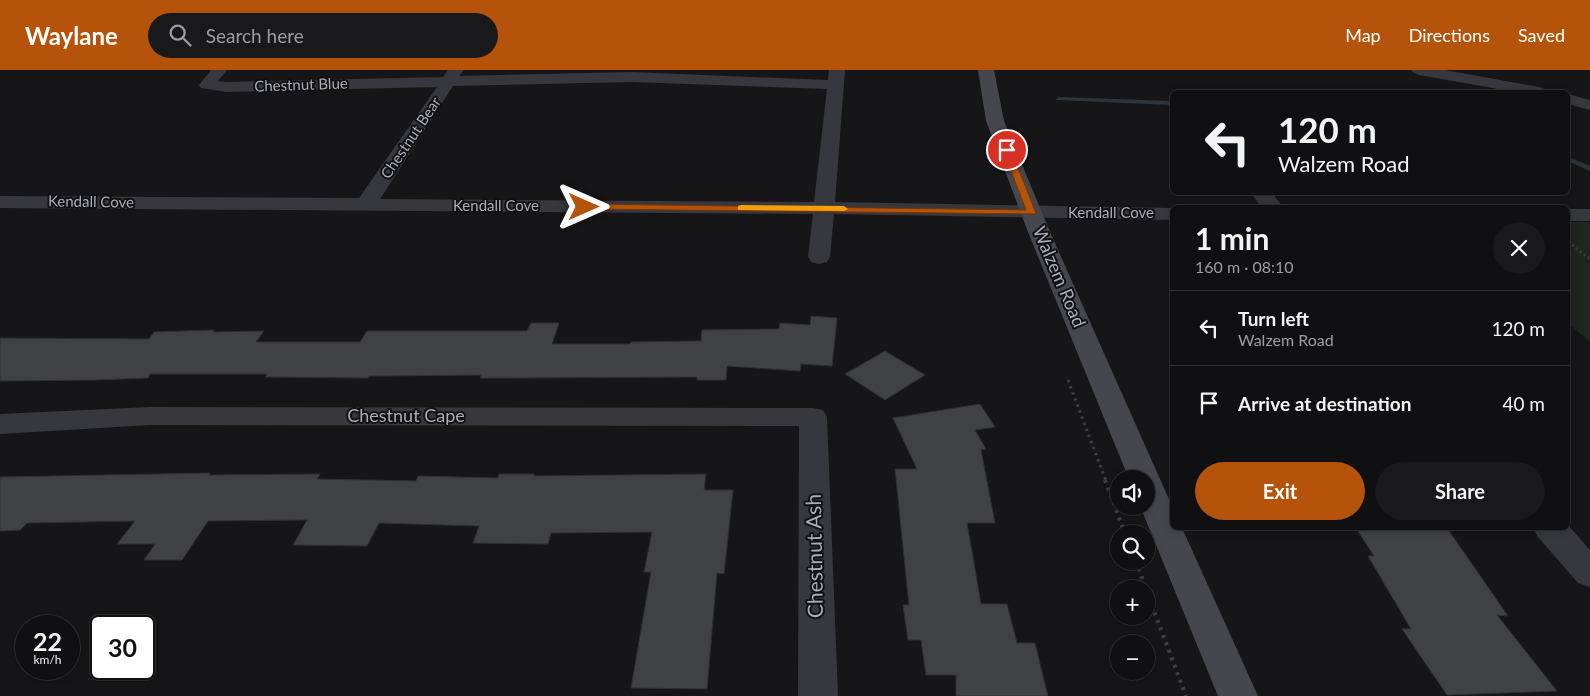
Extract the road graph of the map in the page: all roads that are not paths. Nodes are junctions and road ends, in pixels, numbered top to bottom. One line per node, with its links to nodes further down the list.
1 (219, 70): 4 (street, Chestnut Blue)
2 (986, 70): 14 (street, Walzem Road)
3 (1418, 70): 6 (street)
4 (452, 75): 5 (street, Chestnut Blue); 11 (street, Chestnut Bear)
5 (836, 77): 13 (street)
6 (1528, 90)
7 (1570, 100): 8 (street)
8 (1590, 105)
9 (1263, 195): 12 (street)
10 (0, 202): 11 (street, Kendall Cove)
11 (365, 205): 13 (street, Kendall Cove)
12 (1271, 205)
13 (823, 208): 14 (street, Kendall Cove); 18 (street)
14 (1032, 213): 15 (street, Kendall Cove); 21 (street, Walzem Road)
15 (1170, 214)
16 (1570, 215): 17 (street)
17 (1590, 215)
18 (819, 258)
19 (813, 417): 20 (street, Chestnut Cape); 25 (street, Chestnut Ash)
20 (0, 424)
21 (1142, 470)
22 (1155, 501): 26 (street, Walzem Road)
23 (1552, 530): 24 (street)
24 (1590, 573)
25 (818, 696)
26 (1238, 696)

